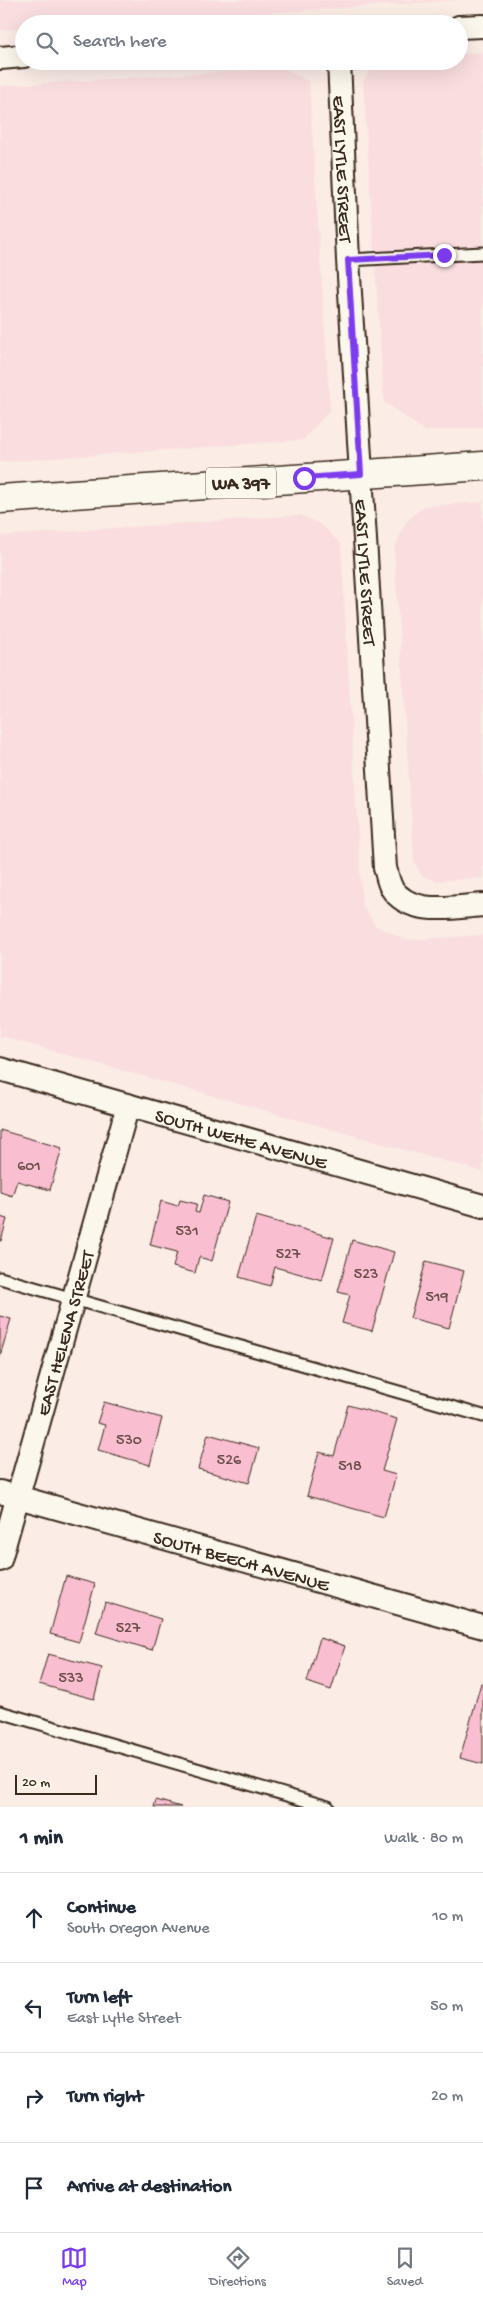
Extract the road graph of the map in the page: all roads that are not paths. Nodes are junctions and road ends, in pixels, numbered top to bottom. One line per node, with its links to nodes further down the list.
1 (483, 26): 2 (street)
2 (468, 27)
3 (15, 57): 4 (street)
4 (0, 58)
5 (339, 70): 7 (street, EAST LYTLE STREET)
6 (483, 252): 7 (lane)
7 (348, 260): 9 (street, EAST LYTLE STREET)
8 (483, 466): 9 (main road, WA 397)
9 (361, 474): 10 (main road, WA 397); 11 (street, EAST LYTLE STREET)
10 (0, 499)
11 (483, 905)
12 (0, 1069): 13 (street, SOUTH WEHE AVENUE)
13 (128, 1105): 14 (street, SOUTH WEHE AVENUE); 16 (street, EAST HELENA STREET)
14 (483, 1206)
15 (0, 1278): 16 (lane)
16 (74, 1298): 17 (lane); 18 (street, EAST HELENA STREET)
17 (483, 1416)
18 (9, 1495): 19 (street, EAST HELENA STREET); 20 (street, SOUTH BEECH AVENUE)
19 (0, 1560)
20 (483, 1627)
21 (0, 1712): 22 (lane)
22 (328, 1807)

